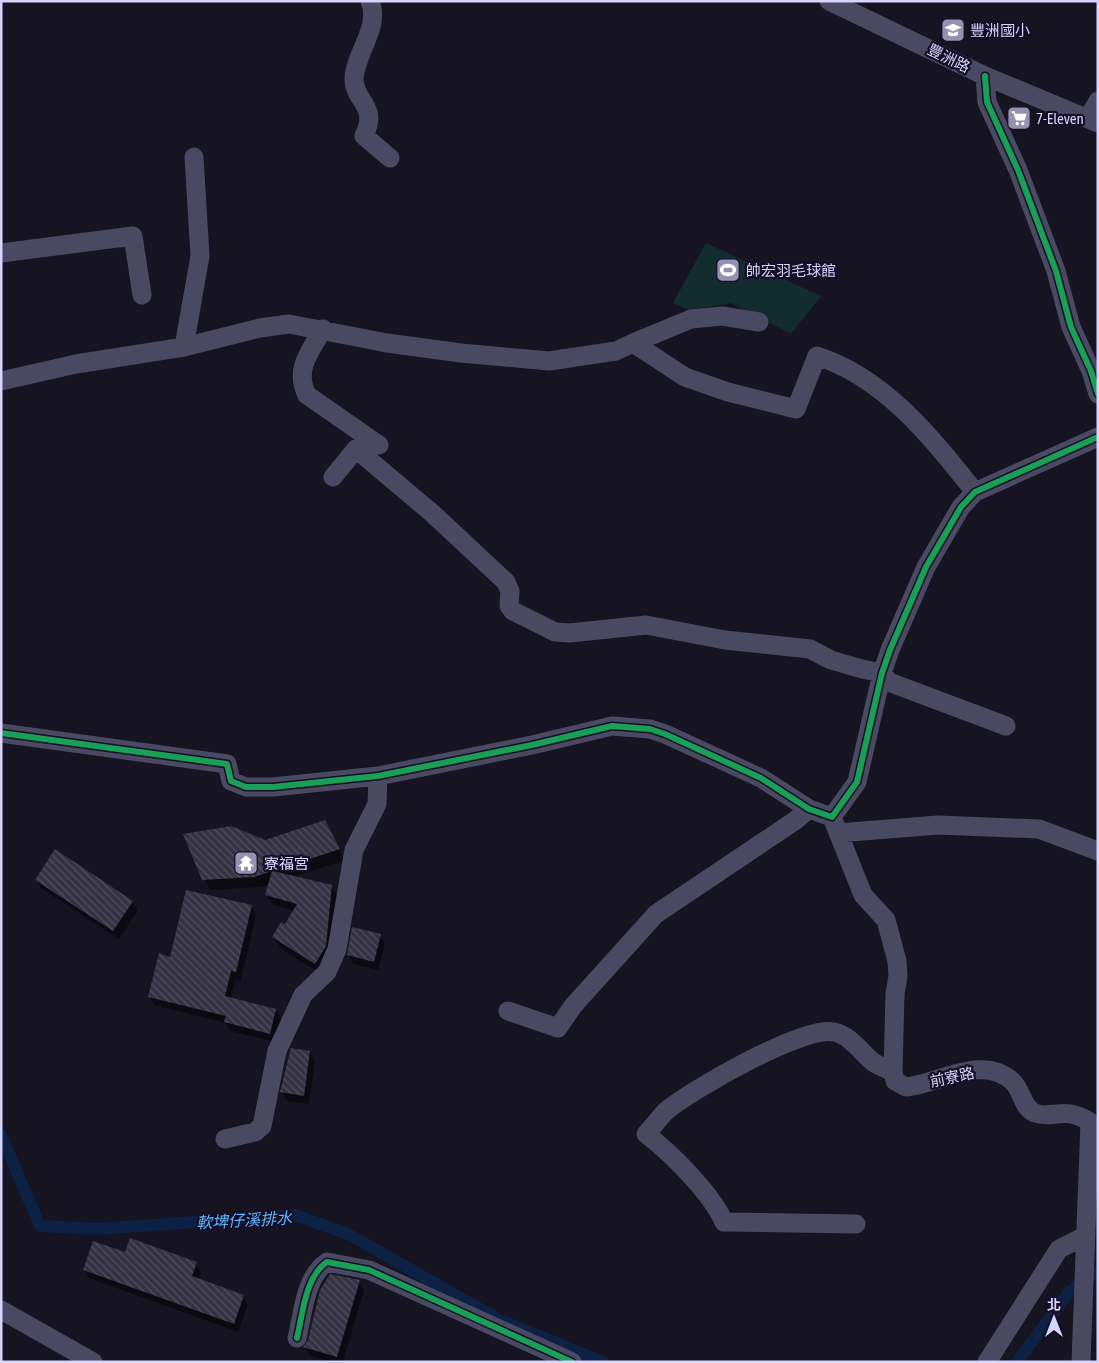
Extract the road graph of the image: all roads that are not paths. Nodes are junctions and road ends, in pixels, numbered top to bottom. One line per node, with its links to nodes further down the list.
1 (370, 1): 7 (street)
2 (830, 1): 3 (street, 豐洲路)
3 (985, 76): 5 (street, 豐洲路); 15 (street)
4 (1098, 101): 5 (street)
5 (1093, 120)
6 (194, 157): 13 (street)
7 (390, 158)
8 (1, 254): 9 (street)
9 (142, 295)
10 (760, 322): 12 (street)
11 (323, 329): 12 (street); 13 (street); 17 (street)
12 (633, 343): 19 (street)
13 (184, 347): 14 (street)
14 (1, 381)
15 (1098, 394)
16 (1098, 438): 19 (street)
17 (379, 445)
18 (333, 477): 20 (street)
19 (975, 492): 20 (street)
20 (882, 673): 21 (street); 25 (street)
21 (1006, 726)
22 (1, 733): 23 (street)
23 (378, 776): 24 (street); 30 (street)
24 (809, 809): 25 (street); 27 (street)
25 (835, 825): 26 (street); 28 (street)
26 (1098, 851)
27 (508, 1011)
28 (893, 1072): 29 (street, 前寮路); 31 (street)
29 (1094, 1120): 32 (street, 前寮路)
30 (225, 1139)
31 (856, 1224)
32 (1085, 1240): 37 (street); 38 (street, 前寮路)
33 (1, 1310): 35 (street)
34 (297, 1338): 36 (street)
35 (93, 1362)
36 (572, 1362)
37 (987, 1362)
38 (1081, 1362)

